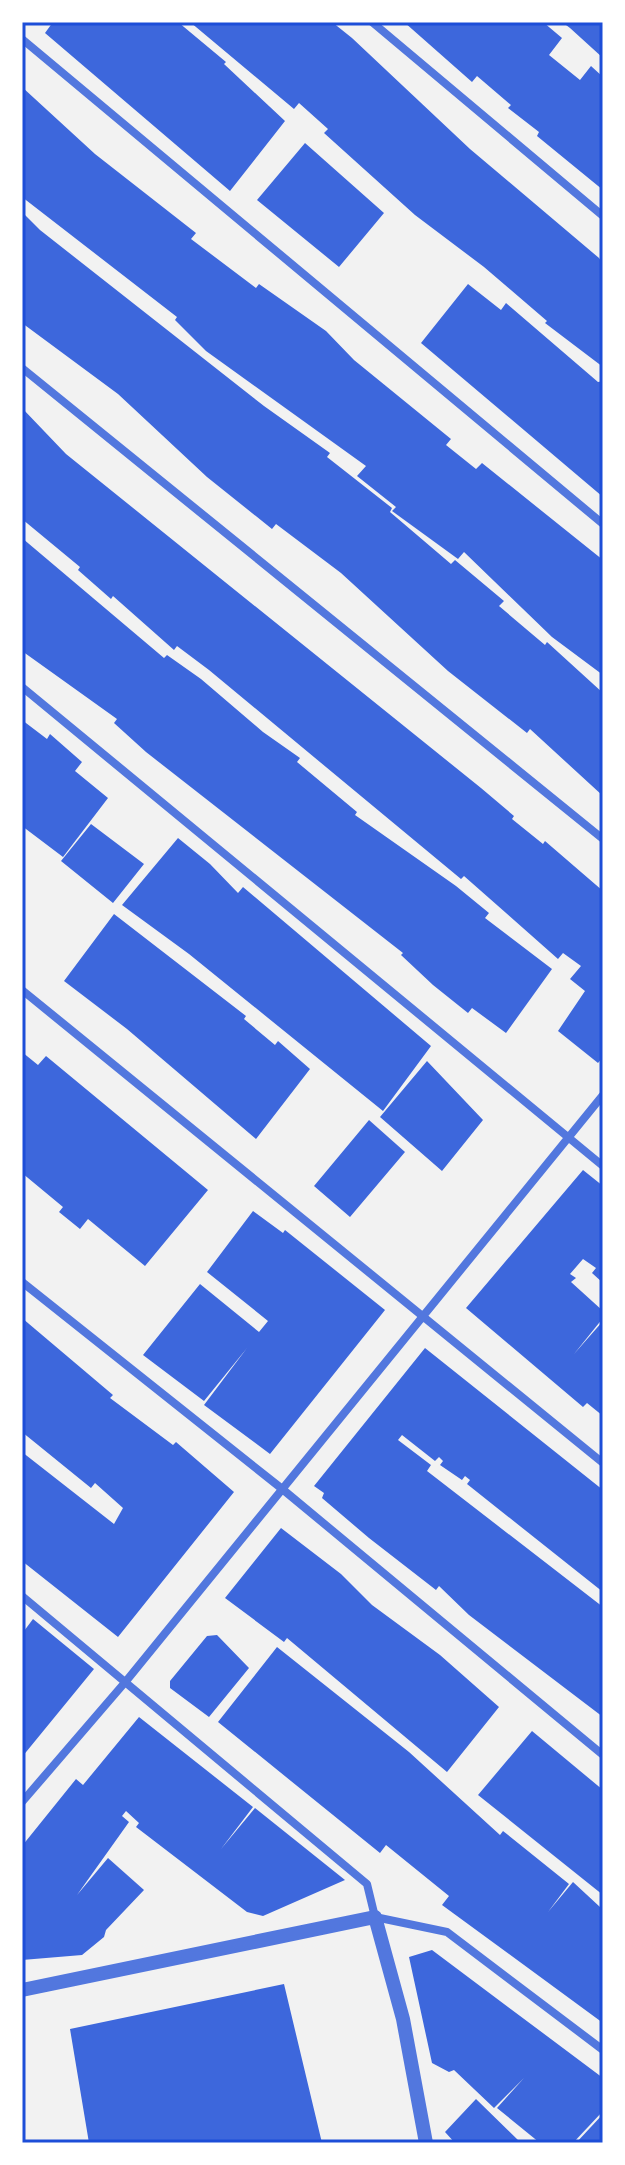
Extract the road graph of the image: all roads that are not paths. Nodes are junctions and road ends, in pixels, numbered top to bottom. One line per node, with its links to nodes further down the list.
1 (372, 22): 3 (street)
2 (22, 39): 5 (street)
3 (603, 216)
4 (22, 368): 7 (street)
5 (603, 524)
6 (22, 687): 10 (street)
7 (603, 839)
8 (22, 990): 13 (street)
9 (603, 1095): 10 (street)
10 (568, 1139): 11 (street); 13 (street)
11 (603, 1166)
12 (22, 1282): 15 (street)
13 (423, 1317): 14 (street); 15 (street)
14 (603, 1463)
15 (281, 1488): 17 (street); 18 (street)
16 (22, 1596): 17 (street)
17 (127, 1680): 19 (street); 20 (street)
18 (603, 1755)
19 (22, 1802)
20 (375, 1917): 21 (street); 22 (street); 23 (street)
21 (22, 1990)
22 (603, 2050)
23 (426, 2143)

